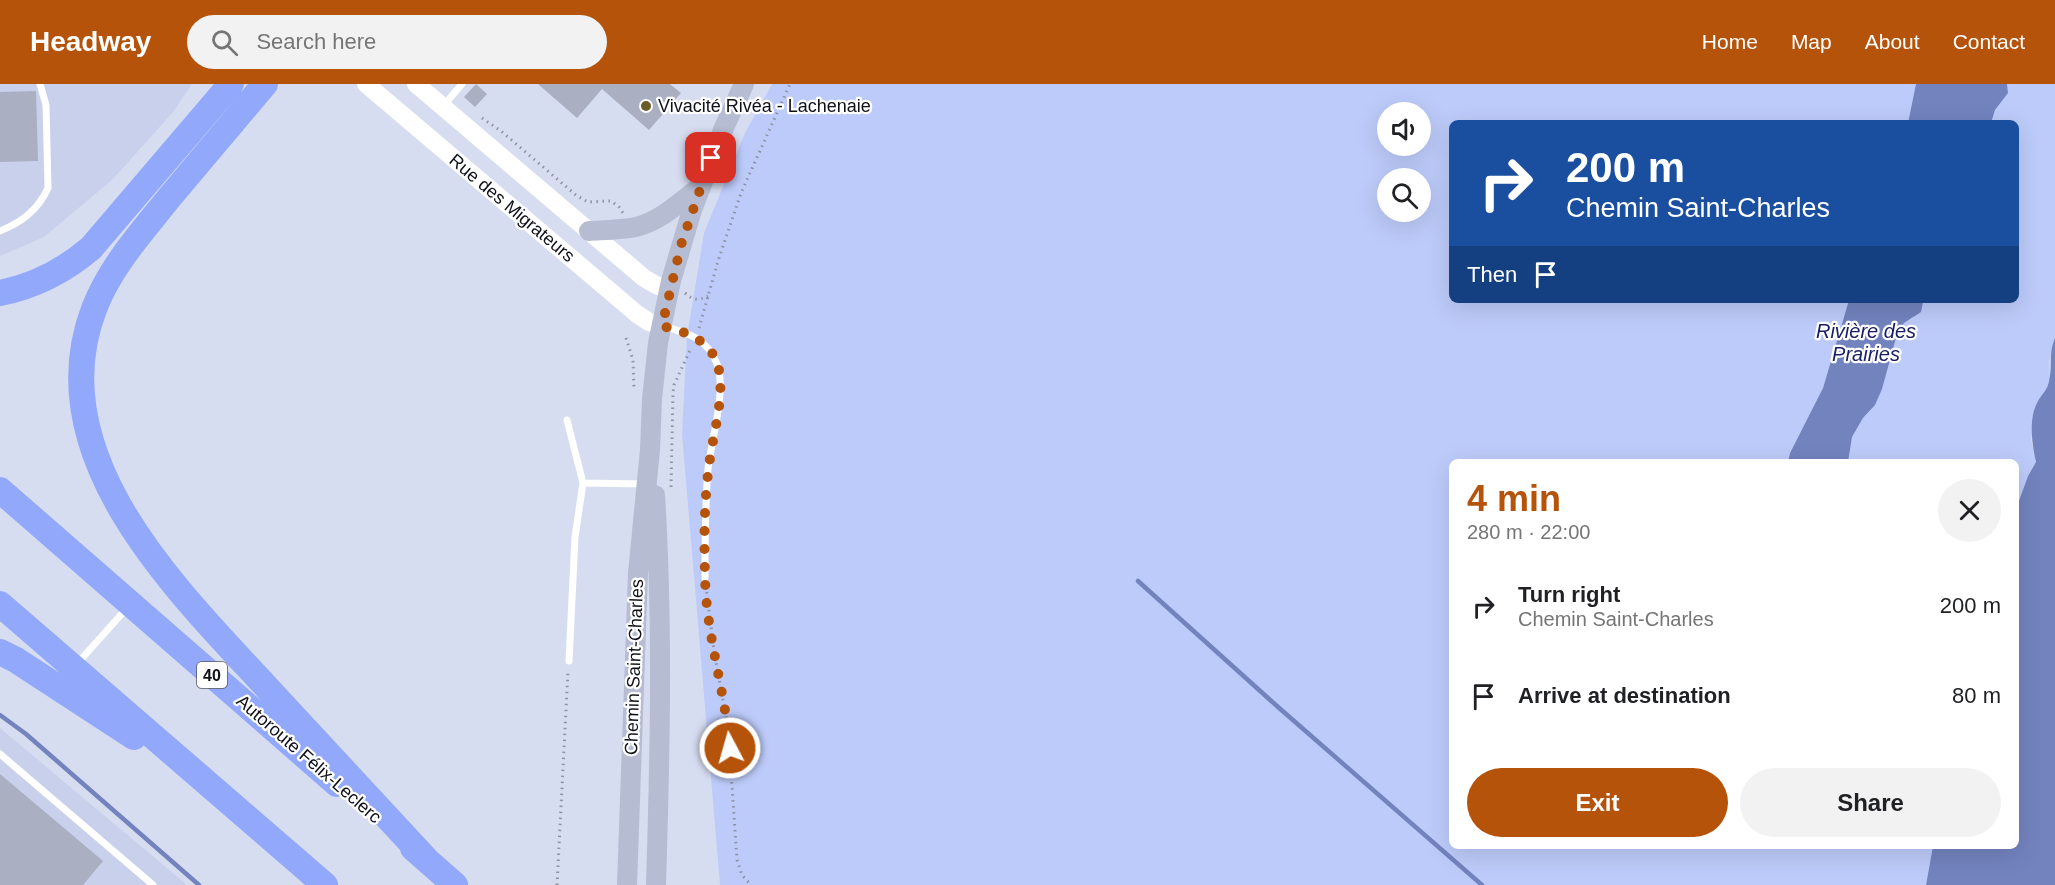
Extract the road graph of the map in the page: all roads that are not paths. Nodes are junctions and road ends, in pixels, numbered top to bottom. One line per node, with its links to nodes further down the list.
1 (40, 84): 10 (lane)
2 (231, 84): 13 (highway)
3 (265, 84): 27 (highway)
4 (366, 84): 14 (street, Rue des Migrateurs)
5 (416, 84): 8 (street, Rue des Migrateurs)
6 (462, 84): 8 (lane)
7 (744, 84): 9 (main road, Chemin Saint-Charles)
8 (443, 106): 11 (street, Rue des Migrateurs)
9 (701, 186): 11 (main road); 12 (main road, Chemin Saint-Charles)
10 (0, 231)
11 (589, 231): 12 (street, Rue des Migrateurs)
12 (677, 291): 14 (main road, Chemin Saint-Charles)
13 (0, 293)
14 (662, 326): 17 (main road, Chemin Saint-Charles); 19 (lane)
15 (567, 420): 16 (lane)
16 (583, 483): 17 (lane); 23 (lane)
17 (650, 484): 31 (main road, Chemin Saint-Charles); 32 (main road, Chemin Saint-Charles)
18 (0, 490): 21 (highway, Autoroute Félix-Leclerc / 40)
19 (705, 578)
20 (0, 604): 24 (highway)
21 (131, 604): 24 (lane); 27 (highway, Autoroute Félix-Leclerc / 40)
22 (0, 652): 26 (highway)
23 (569, 661)
24 (74, 667): 26 (highway)
25 (0, 754): 28 (lane)
26 (215, 790): 29 (highway)
27 (426, 859): 30 (highway, Autoroute Félix-Leclerc / 40)
28 (153, 885)
29 (325, 885)
30 (455, 885)
31 (627, 885)
32 (656, 885)

